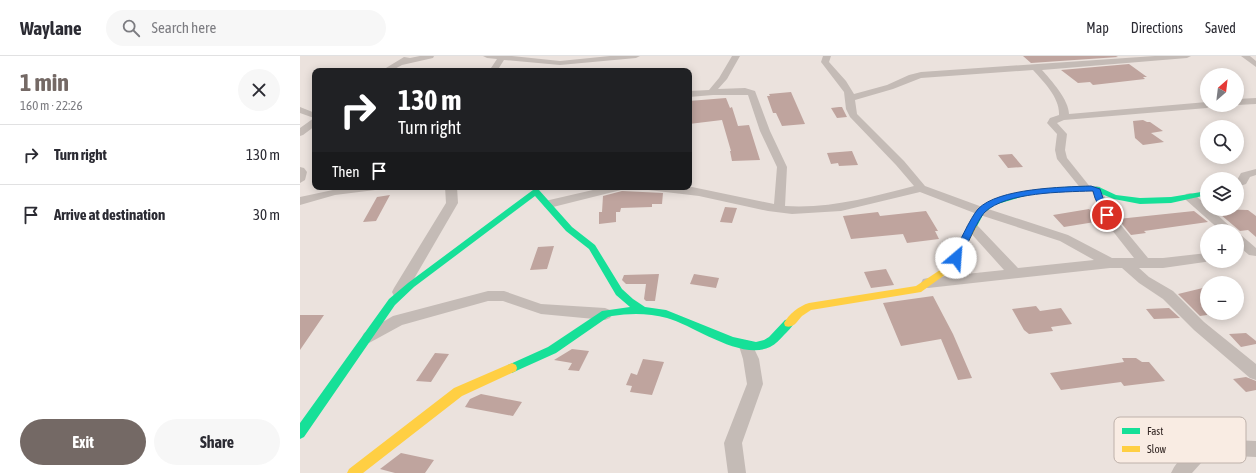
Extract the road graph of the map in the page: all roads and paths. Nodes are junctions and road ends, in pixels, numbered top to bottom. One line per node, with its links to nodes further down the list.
1 (412, 56): 12 (street)
2 (430, 56): 12 (street)
3 (487, 56): 9 (street)
4 (636, 56): 10 (street)
5 (736, 56): 17 (street)
6 (827, 56): 19 (street)
7 (1187, 56): 11 (street)
8 (1245, 56): 13 (street)
9 (503, 57): 10 (street); 15 (street)
10 (628, 57)
11 (1143, 57): 16 (street)
12 (400, 63): 14 (street)
13 (1256, 64)
14 (391, 68)
15 (495, 68)
16 (1036, 68): 19 (street); 25 (street)
17 (712, 92): 18 (street); 44 (street)
18 (692, 94)
19 (851, 98): 34 (street)
20 (1256, 101): 21 (street)
21 (1244, 102)
22 (1200, 106): 25 (street)
23 (300, 110): 24 (street)
24 (312, 115)
25 (1064, 117): 35 (street)
26 (312, 123): 27 (street)
27 (300, 133)
28 (312, 134): 29 (street)
29 (300, 136)
30 (300, 170): 33 (street)
31 (1255, 174): 32 (street)
32 (1244, 178)
33 (300, 180)
34 (921, 188): 44 (street); 45 (street)
35 (1091, 188): 41 (street); 45 (street); 53 (street)
36 (351, 190): 42 (street)
37 (451, 190): 57 (street)
38 (608, 190): 43 (street)
39 (676, 190): 44 (street)
40 (1200, 195): 41 (street)
41 (1190, 197): 46 (street)
42 (300, 201)
43 (548, 204): 57 (street); 58 (street)
44 (779, 209)
45 (981, 211): 47 (street); 54 (street)
46 (1221, 224)
47 (972, 227): 55 (street); 56 (street)
48 (1244, 244): 49 (street)
49 (1254, 252): 50 (street)
50 (1244, 253)
51 (1200, 259): 53 (street)
52 (1125, 263): 53 (street); 54 (street); 62 (street)
53 (1145, 263)
54 (1110, 264): 55 (street)
55 (1016, 274): 56 (street)
56 (928, 283): 61 (street)
57 (392, 302): 60 (street)
58 (644, 311): 59 (street); 61 (street)
59 (605, 314): 60 (street); 67 (street)
60 (368, 338): 63 (street)
61 (746, 346): 68 (street)
62 (1256, 373)
63 (300, 433)
64 (1246, 449): 65 (street)
65 (1256, 449)
66 (1189, 463): 69 (street)
67 (353, 473)
68 (737, 473)
69 (1180, 473)

